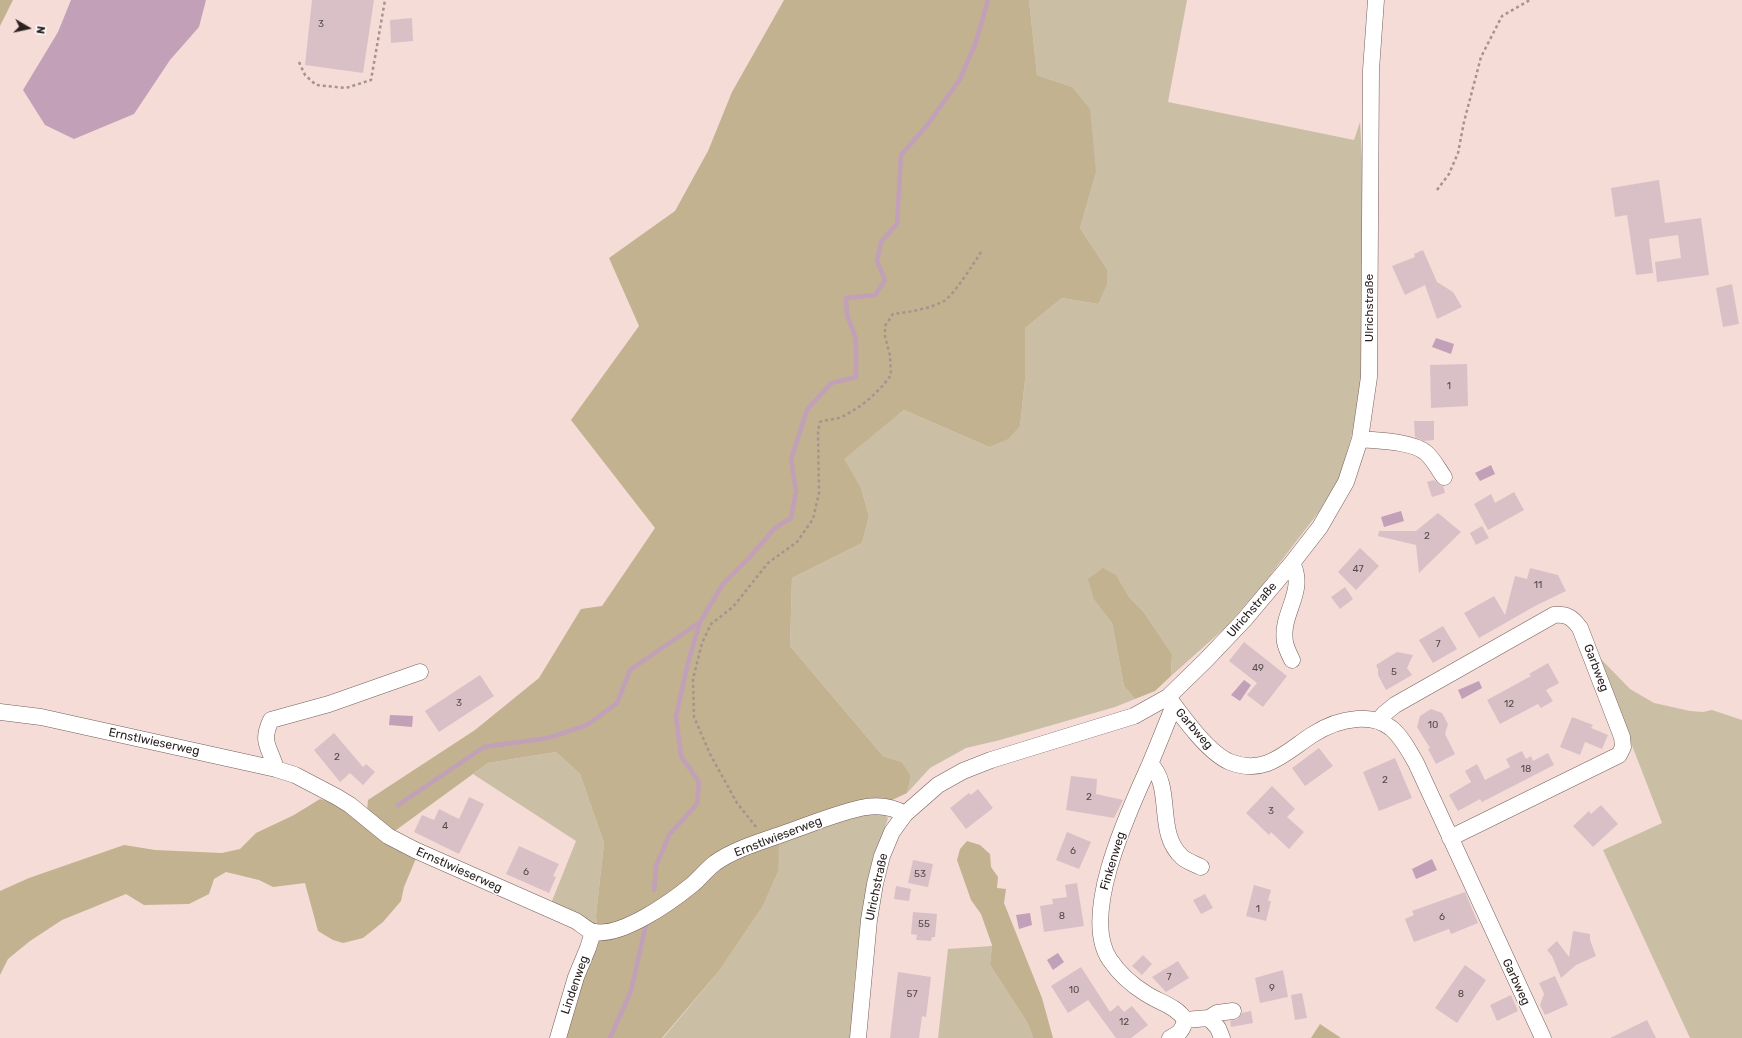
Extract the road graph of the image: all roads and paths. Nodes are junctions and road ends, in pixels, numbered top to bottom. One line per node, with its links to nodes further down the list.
1 (385, 0): 4 (path)
2 (1376, 0): 7 (street, Ulrichstraße)
3 (1530, 0): 5 (path)
4 (299, 62)
5 (1437, 190)
6 (981, 252): 19 (path)
7 (1360, 439): 8 (street); 9 (street, Ulrichstraße)
8 (1444, 477)
9 (1292, 563): 10 (street); 12 (street, Ulrichstraße)
10 (1292, 660)
11 (420, 672): 16 (street)
12 (1171, 701): 14 (street, Garbweg); 15 (street, Finkenweg); 17 (street, Ulrichstraße)
13 (0, 712): 16 (street, Ernstlwieserweg)
14 (1378, 721): 18 (street, Garbweg); 18 (street, Garbweg)
15 (1150, 764): 20 (street); 24 (street, Finkenweg)
16 (276, 768): 21 (street, Ernstlwieserweg)
17 (905, 814): 19 (street, Ernstlwieserweg); 26 (street, Ulrichstraße)
18 (1450, 838): 29 (street, Garbweg)
19 (766, 840): 21 (street, Ernstlwieserweg)
20 (1201, 867)
21 (592, 932): 25 (street, Lindenweg)
22 (1233, 1011): 23 (street)
23 (1209, 1018): 24 (street); 28 (street)
24 (1185, 1020): 27 (street)
25 (558, 1038)
26 (858, 1038)
27 (1170, 1038)
28 (1222, 1038)
29 (1543, 1038)

